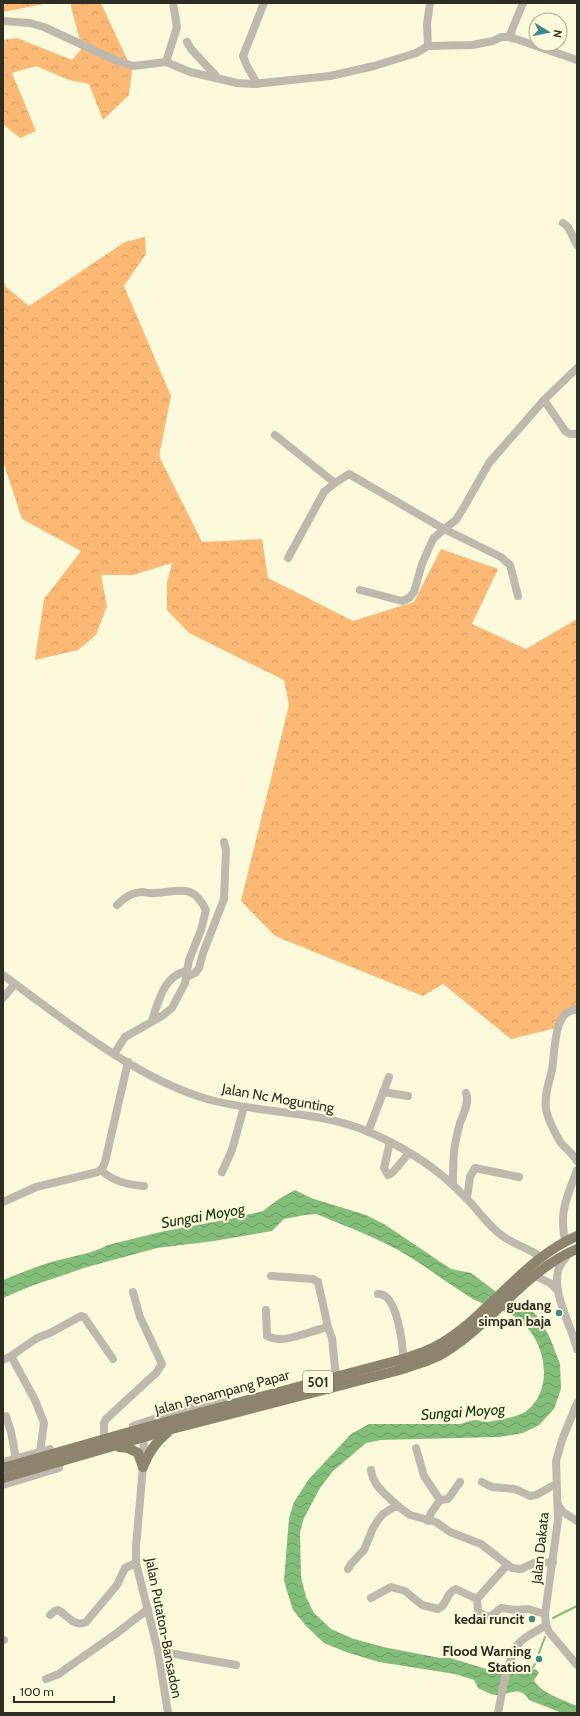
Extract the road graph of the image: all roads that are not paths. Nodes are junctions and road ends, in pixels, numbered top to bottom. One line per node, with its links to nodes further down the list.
1 (174, 3): 10 (street)
2 (264, 3): 12 (street)
3 (430, 3): 8 (street)
4 (523, 3): 6 (street)
5 (3, 21): 10 (street)
6 (509, 37): 8 (street); 9 (street)
7 (186, 42): 11 (street)
8 (428, 46): 12 (street)
9 (577, 60)
10 (166, 62): 11 (street)
11 (218, 78): 12 (street)
12 (257, 84)
13 (563, 223): 14 (street)
14 (577, 246)
15 (577, 368): 16 (street)
16 (544, 400): 17 (street); 20 (street)
17 (577, 434)
18 (275, 435): 19 (street)
19 (335, 483): 20 (street); 21 (street)
20 (444, 529): 22 (street); 23 (street)
21 (288, 558)
22 (360, 590)
23 (518, 596)
24 (224, 842): 26 (street)
25 (117, 905): 26 (street)
26 (187, 974): 31 (street); 31 (street)
27 (3, 975): 28 (street, Jalan Nc Mogunting)
28 (15, 984): 29 (street); 32 (street, Jalan Nc Mogunting)
29 (3, 998)
30 (577, 1010): 42 (street)
31 (152, 1021): 32 (street)
32 (114, 1054): 33 (street, Jalan Nc Mogunting)
33 (128, 1062): 38 (street, Jalan Nc Mogunting); 43 (street)
34 (388, 1077): 35 (street)
35 (383, 1092): 37 (street); 39 (street)
36 (466, 1093): 47 (street)
37 (408, 1096)
38 (244, 1107): 39 (street, Jalan Nc Mogunting); 45 (street)
39 (368, 1132): 40 (street, Jalan Nc Mogunting)
40 (390, 1142): 41 (street, Jalan Nc Mogunting); 41 (street)
41 (409, 1153): 47 (street, Jalan Nc Mogunting)
42 (577, 1161)
43 (101, 1170): 48 (street); 50 (street)
44 (577, 1170): 52 (street)
45 (222, 1172)
46 (519, 1177): 49 (street)
47 (453, 1185): 49 (street, Jalan Nc Mogunting)
48 (144, 1186)
49 (467, 1198): 54 (street, Jalan Nc Mogunting)
50 (3, 1202)
51 (577, 1236): 52 (main road, Jalan Penampang Papar / 501)
52 (565, 1241): 54 (main road, Jalan Penampang Papar / 501)
53 (574, 1251): 56 (main road, Jalan Penampang Papar / 501); 57 (street)
54 (541, 1257): 61 (main road, Jalan Penampang Papar / 501)
55 (271, 1276): 62 (street)
56 (535, 1276): 57 (street); 61 (main road, Jalan Penampang Papar / 501)
57 (558, 1291): 63 (street)
58 (132, 1292): 74 (street)
59 (378, 1294): 66 (street)
60 (266, 1310): 62 (street)
61 (483, 1317): 66 (main road, Jalan Penampang Papar / 501); 72 (main road, Jalan Penampang Papar / 501)
62 (328, 1327): 68 (street)
63 (577, 1349)
64 (11, 1356): 65 (street); 67 (street); 77 (street)
65 (113, 1358)
66 (403, 1359): 68 (main road, Jalan Penampang Papar / 501)
67 (3, 1360)
68 (336, 1377): 69 (main road, Jalan Penampang Papar / 501)
69 (235, 1403): 73 (main road, Jalan Penampang Papar / 501); 74 (street)
70 (577, 1403): 87 (street, Jalan Dakata)
71 (6, 1416): 78 (street)
72 (172, 1429): 73 (main road, Jalan Penampang Papar / 501); 81 (main road)
73 (144, 1433): 75 (main road, Jalan Penampang Papar / 501); 81 (street, Jalan Putaton-Bansadon); 82 (main road, Jalan Penampang Papar / 501)
74 (104, 1434): 77 (street)
75 (113, 1447): 79 (main road, Jalan Penampang Papar / 501); 81 (main road)
76 (416, 1448): 89 (street)
77 (40, 1452): 78 (street)
78 (16, 1459): 80 (street)
79 (62, 1461): 84 (main road, Jalan Penampang Papar / 501); 88 (street)
80 (3, 1462)
81 (143, 1467): 95 (street, Jalan Putaton-Bansadon)
82 (3, 1468)
83 (371, 1470): 91 (street)
84 (3, 1478)
85 (460, 1482): 89 (street)
86 (482, 1482): 87 (street)
87 (556, 1484): 90 (street, Jalan Dakata)
88 (3, 1485)
89 (440, 1500): 92 (street)
90 (558, 1505): 93 (street); 94 (street, Jalan Dakata)
91 (399, 1507): 92 (street); 97 (street)
92 (428, 1521): 96 (street)
93 (577, 1521)
94 (553, 1562): 96 (street); 101 (street, Jalan Dakata)
95 (136, 1563): 100 (street, Jalan Putaton-Bansadon); 102 (street)
96 (507, 1565): 99 (street)
97 (348, 1569)
98 (371, 1598): 99 (street)
99 (477, 1599): 101 (street)
100 (148, 1609): 104 (street, Jalan Putaton-Bansadon); 107 (street)
101 (545, 1614): 103 (street, Jalan Dakata)
102 (50, 1615)
103 (546, 1625): 106 (street, Jalan Dakata); 109 (street)
104 (158, 1651): 105 (street); 108 (street, Jalan Putaton-Bansadon)
105 (236, 1665)
106 (577, 1665)
107 (46, 1679)
108 (168, 1713)
109 (498, 1713)

